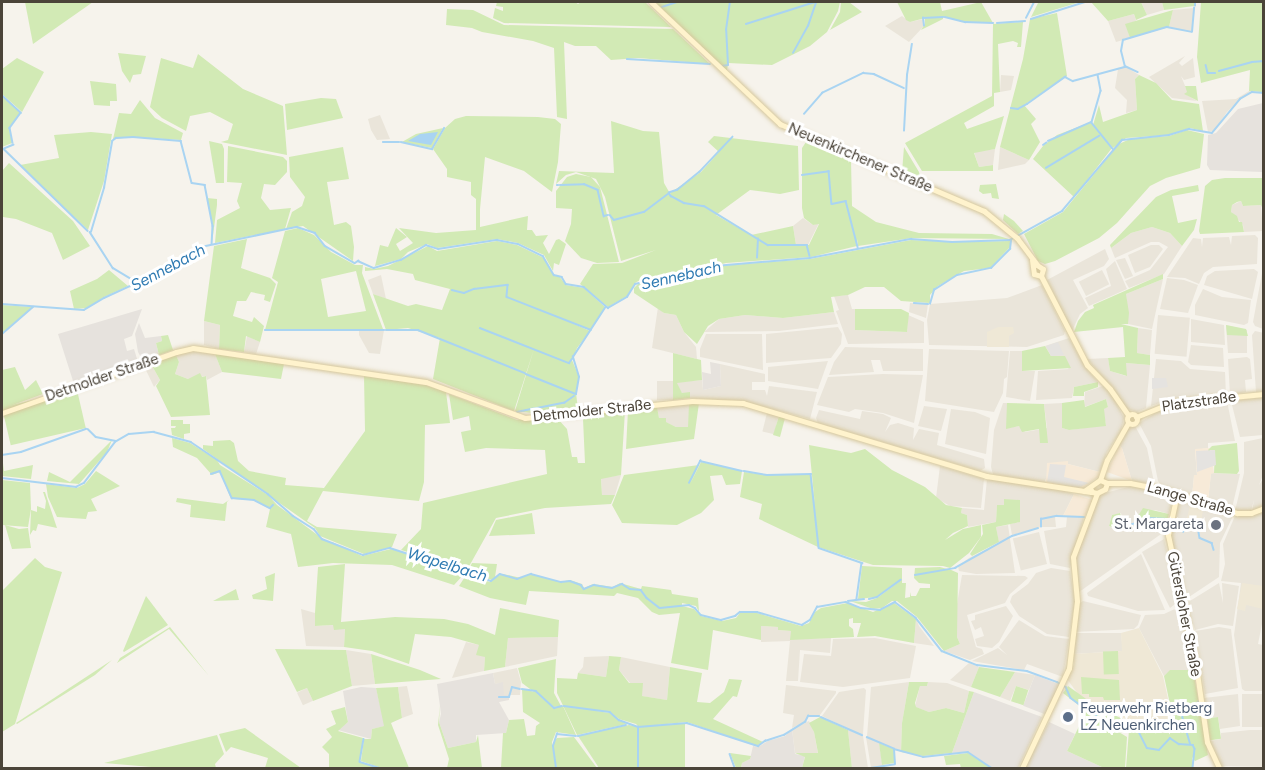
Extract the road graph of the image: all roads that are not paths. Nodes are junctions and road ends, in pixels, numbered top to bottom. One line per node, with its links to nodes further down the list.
1 (651, 2): 4 (main road, Neuenkirchener Straße)
2 (1263, 394): 5 (main road, Platzstraße)
3 (2, 413): 8 (main road, Detmolder Straße)
4 (1128, 415): 5 (main road); 6 (main road)
5 (1136, 417): 6 (main road, Platzstraße)
6 (1128, 423): 7 (main road)
7 (1105, 482): 8 (main road); 8 (main road); 9 (main road, Lange Straße)
8 (1093, 492): 11 (main road)
9 (1177, 494): 10 (main road, Lange Straße); 12 (main road, Gütersloher Straße)
10 (1263, 508)
11 (1022, 768)
12 (1219, 768)

